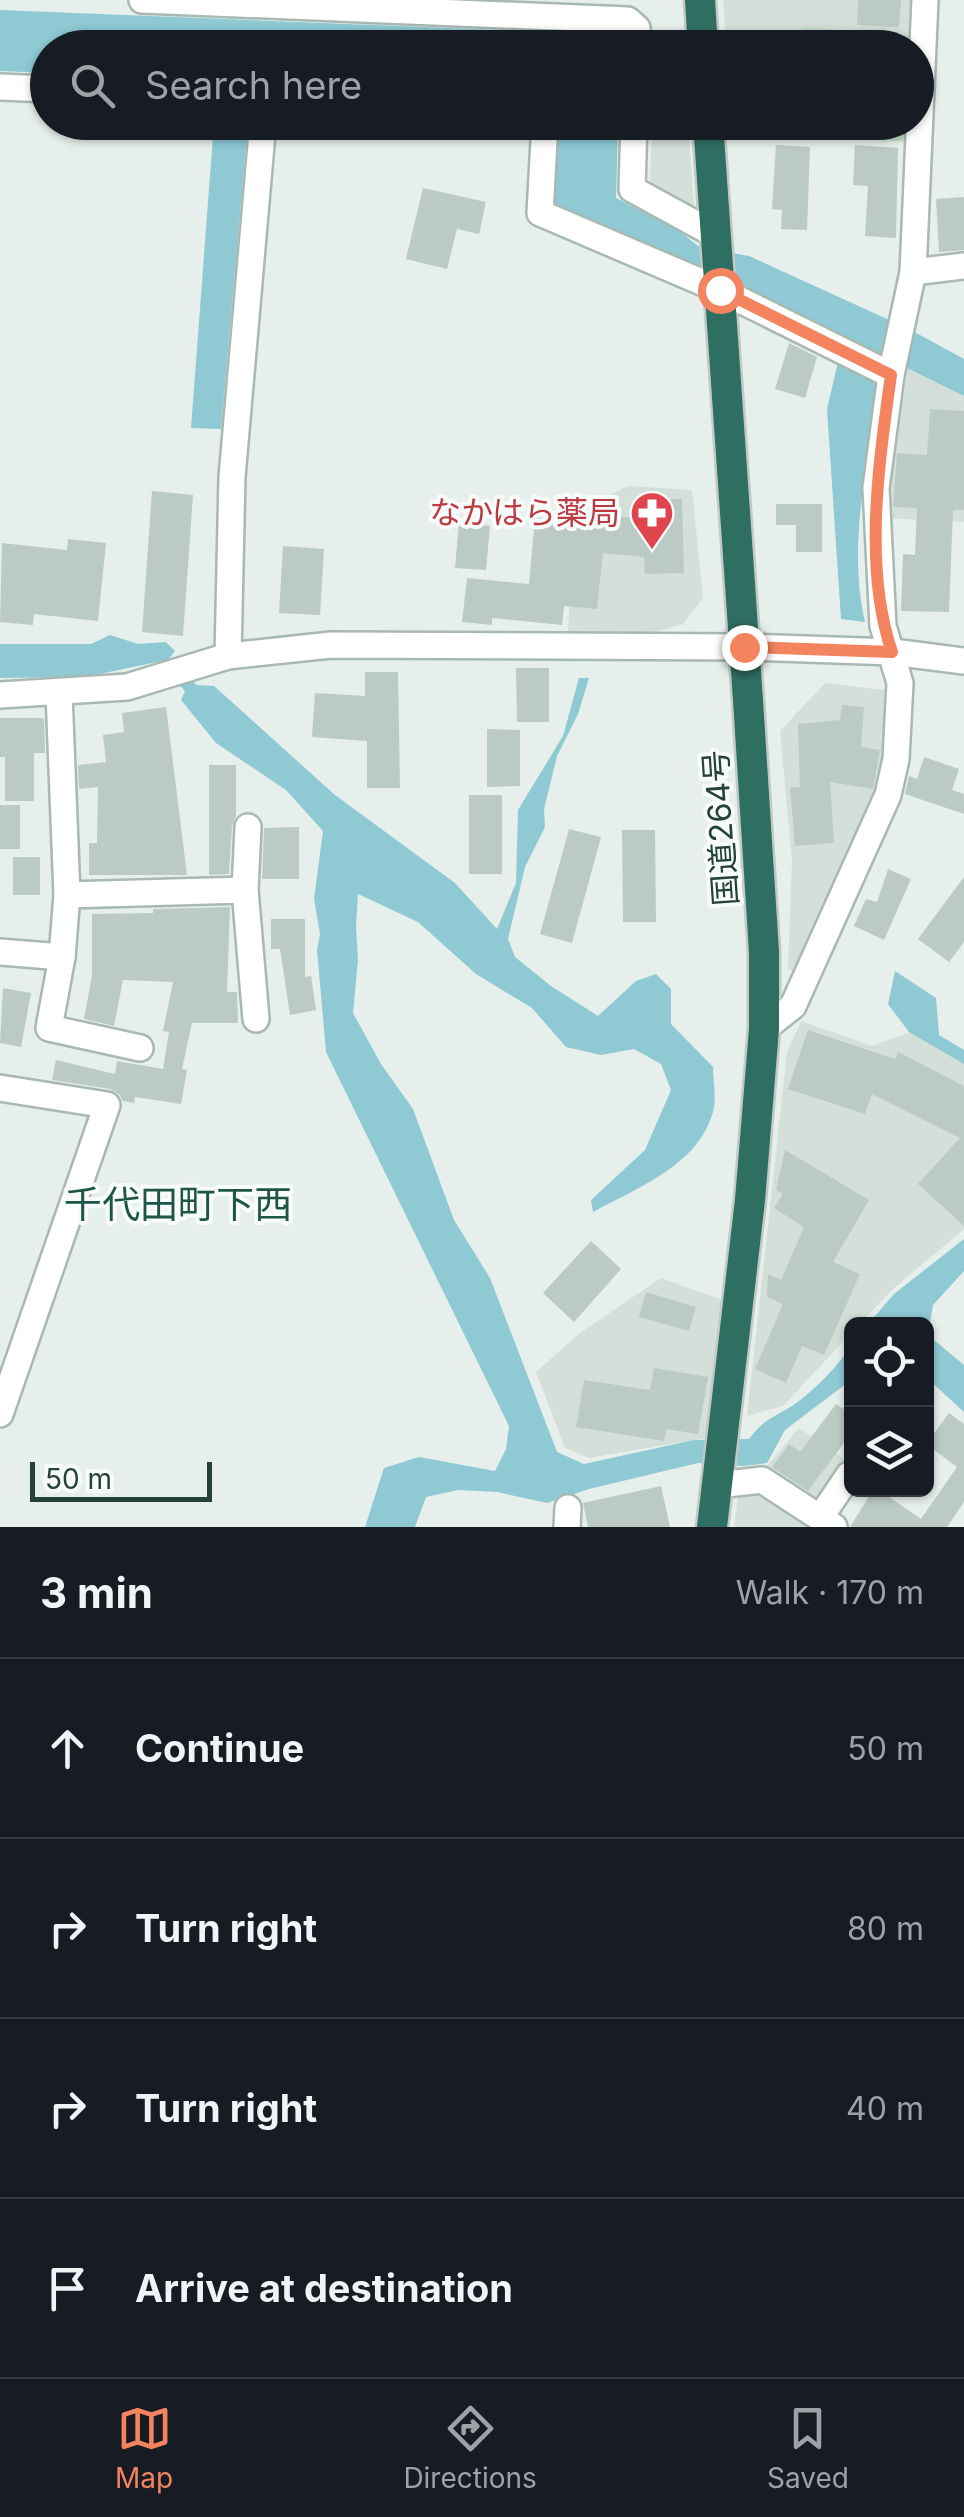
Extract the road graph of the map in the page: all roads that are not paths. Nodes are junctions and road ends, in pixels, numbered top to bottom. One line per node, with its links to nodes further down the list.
1 (142, 0): 4 (street)
2 (700, 0): 6 (highway)
3 (925, 0): 7 (street)
4 (264, 2): 5 (street)
5 (637, 30)
6 (702, 30)
7 (924, 30)
8 (0, 86): 9 (street)
9 (30, 88)
10 (261, 140): 22 (street)
11 (544, 140): 18 (street)
12 (633, 140): 15 (street)
13 (709, 140): 15 (highway, 国道264号)
14 (919, 140): 17 (street)
15 (716, 235): 18 (highway, 国道264号)
16 (964, 266): 17 (street)
17 (914, 272): 19 (street)
18 (720, 290): 19 (street); 20 (highway, 国道264号)
19 (891, 375): 21 (street)
20 (744, 647): 21 (street); 22 (street); 32 (highway, 国道264号)
21 (892, 652): 23 (street); 32 (street)
22 (228, 656): 24 (street)
23 (964, 661)
24 (59, 693): 25 (street); 28 (street)
25 (0, 694)
26 (248, 828): 27 (street)
27 (245, 890): 28 (street); 31 (street)
28 (66, 895): 30 (street)
29 (0, 952): 30 (street)
30 (62, 957): 33 (street)
31 (256, 1019)
32 (764, 1029): 36 (highway, 国道264号)
33 (140, 1048)
34 (0, 1088): 35 (street)
35 (0, 1414)
36 (718, 1478): 38 (street); 39 (highway, 国道264号)
37 (844, 1485): 38 (street)
38 (827, 1523)
39 (712, 1527)

